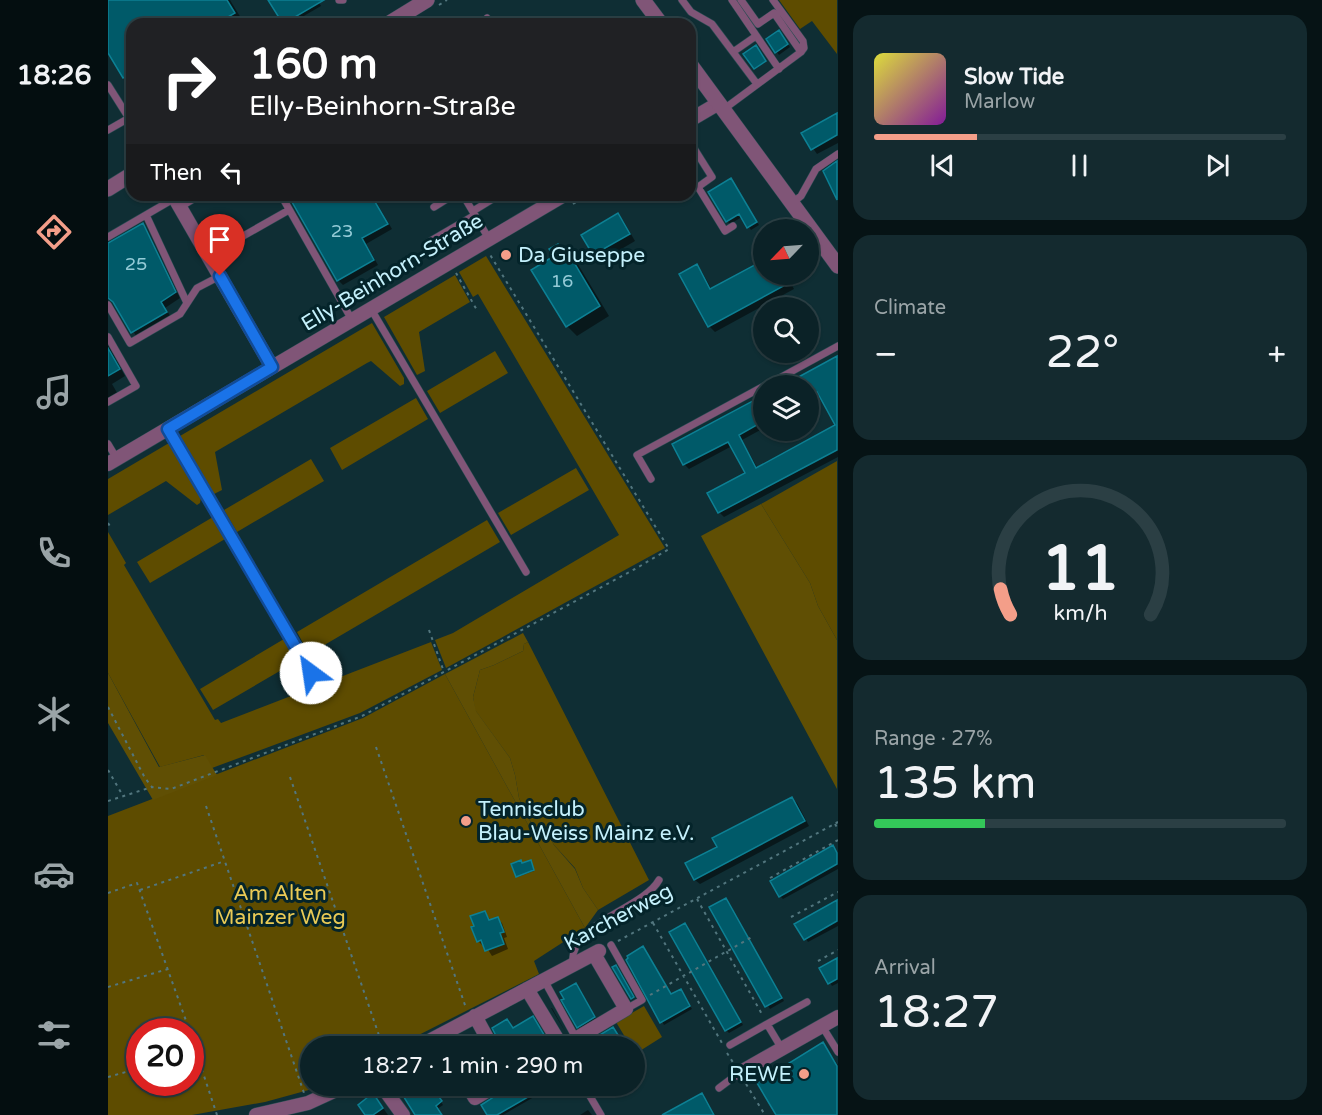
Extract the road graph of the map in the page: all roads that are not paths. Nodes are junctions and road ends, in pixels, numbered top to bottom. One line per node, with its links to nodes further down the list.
1 (427, 0): 7 (street)
2 (643, 0): 8 (street)
3 (682, 0): 10 (lane)
4 (732, 0): 9 (lane)
5 (741, 0): 11 (lane)
6 (773, 0): 11 (lane)
7 (398, 18)
8 (656, 18)
9 (756, 36): 10 (lane); 12 (lane)
10 (733, 52): 14 (lane)
11 (801, 52): 12 (lane)
12 (779, 69): 14 (lane)
13 (696, 72): 16 (street)
14 (760, 82): 16 (lane)
15 (108, 85): 17 (lane)
16 (721, 106): 18 (street); 32 (street)
17 (126, 114)
18 (696, 117)
19 (126, 123): 20 (lane)
20 (108, 130)
21 (696, 152): 37 (lane)
22 (837, 154): 32 (lane)
23 (126, 178): 24 (street)
24 (108, 189)
25 (174, 201): 36 (lane)
26 (177, 201): 41 (street)
27 (285, 201): 34 (lane)
28 (444, 201): 33 (lane)
29 (467, 201): 35 (lane)
30 (491, 201): 35 (lane)
31 (554, 201): 39 (street, Elly-Beinhorn-Straße)
32 (792, 203): 42 (street)
33 (434, 207)
34 (290, 210): 41 (lane); 47 (lane)
35 (474, 213): 39 (lane); 40 (lane)
36 (147, 215): 38 (lane); 44 (lane)
37 (733, 226)
38 (108, 237)
39 (486, 241): 46 (street, Elly-Beinhorn-Straße)
40 (427, 243)
41 (208, 256): 43 (street)
42 (837, 266)
43 (220, 276): 44 (lane); 50 (street)
44 (187, 303): 45 (lane)
45 (108, 305)
46 (371, 309): 47 (street, Elly-Beinhorn-Straße); 58 (lane)
47 (352, 320): 50 (street, Elly-Beinhorn-Straße)
48 (108, 337): 53 (lane)
49 (837, 346): 51 (lane)
50 (272, 367): 54 (street, Elly-Beinhorn-Straße)
51 (784, 375)
52 (753, 392): 57 (lane)
53 (108, 402)
54 (168, 429): 56 (street, Elly-Beinhorn-Straße); 59 (lane)
55 (108, 444): 56 (lane)
56 (112, 461)
57 (651, 479)
58 (526, 572)
59 (311, 673)
60 (659, 880): 62 (lane)
61 (601, 950): 62 (street, Karcherweg); 66 (street); 66 (lane)
62 (573, 964): 63 (street, Karcherweg)
63 (544, 980): 64 (street, Karcherweg); 74 (lane)
64 (527, 989): 68 (street, Karcherweg); 73 (street)
65 (807, 1002): 69 (lane)
66 (626, 1009): 75 (street)
67 (837, 1017): 70 (street)
68 (472, 1018): 71 (street, Karcherweg); 72 (street)
69 (767, 1024): 76 (lane); 77 (lane)
70 (822, 1026): 77 (street); 78 (lane)
71 (449, 1036)
72 (484, 1036)
73 (555, 1036)
74 (575, 1036)
75 (579, 1036)
76 (730, 1045)
77 (782, 1049): 79 (street)
78 (837, 1052)
79 (739, 1073): 80 (lane)
80 (719, 1088)
81 (323, 1096): 84 (street)
82 (389, 1096): 85 (street)
83 (590, 1096): 86 (lane)
84 (256, 1115)
85 (403, 1115)
86 (601, 1115)

